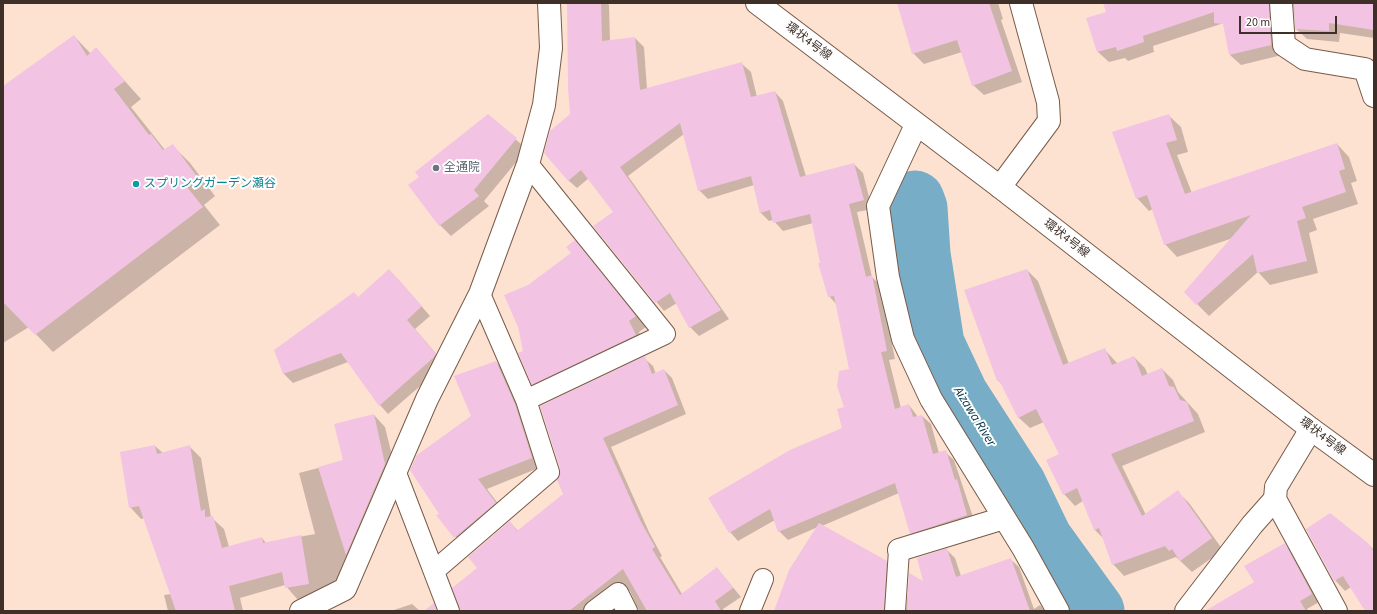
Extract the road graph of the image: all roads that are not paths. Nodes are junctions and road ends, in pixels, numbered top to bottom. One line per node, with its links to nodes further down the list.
1 (549, 3): 8 (street)
2 (757, 3): 7 (street, 環状4号線)
3 (1021, 3): 9 (street)
4 (1282, 3): 5 (street)
5 (1370, 68): 6 (street)
6 (1374, 96)
7 (916, 125): 9 (street, 環状4号線); 16 (street)
8 (528, 164): 10 (street); 11 (lane)
9 (1000, 187): 12 (street, 環状4号線)
10 (480, 294): 11 (lane); 13 (street)
11 (526, 400): 18 (lane)
12 (1311, 429): 14 (street, 環状4号線); 15 (street)
13 (396, 472): 18 (lane); 20 (street)
14 (1374, 474)
15 (1275, 499): 27 (street); 28 (street)
16 (1004, 518): 17 (street); 26 (street)
17 (899, 550): 25 (lane)
18 (434, 571): 21 (lane)
19 (762, 579): 24 (lane)
20 (301, 611)
21 (449, 611)
22 (594, 611): 23 (lane)
23 (627, 611)
24 (750, 611)
25 (895, 611)
26 (1058, 611)
27 (1186, 611)
28 (1336, 611)

